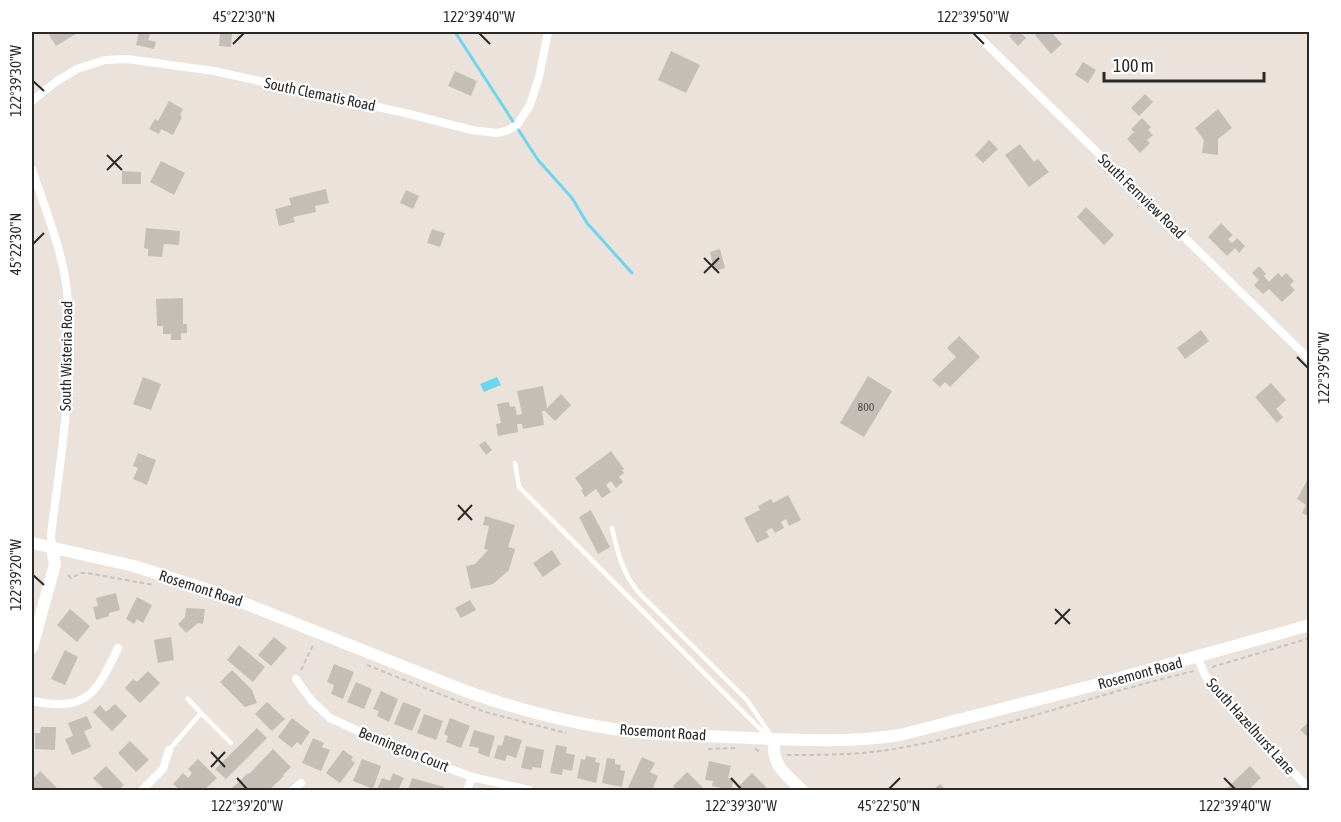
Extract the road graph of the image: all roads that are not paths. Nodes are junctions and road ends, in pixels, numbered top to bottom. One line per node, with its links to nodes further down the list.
1 (548, 32): 3 (street, South Clematis Road)
2 (974, 32): 5 (street, South Fernview Road)
3 (32, 101)
4 (32, 169): 9 (street, South Wisteria Road)
5 (1310, 360)
6 (515, 463): 18 (lane)
7 (612, 528): 18 (lane)
8 (32, 543): 9 (main road, Rosemont Road)
9 (52, 548): 11 (main road); 18 (main road, Rosemont Road)
10 (1310, 625): 13 (main road, Rosemont Road)
11 (32, 647)
12 (118, 648): 16 (street)
13 (1198, 658): 18 (main road, Rosemont Road); 28 (street, South Hazelhurst Lane)
14 (296, 679): 21 (street, Bennington Court)
15 (188, 699): 17 (lane)
16 (32, 701)
17 (201, 713): 19 (lane); 20 (lane)
18 (774, 739): 27 (main road)
19 (231, 743)
20 (169, 750): 23 (street)
21 (472, 777): 25 (street); 26 (street, Bennington Court)
22 (301, 783): 24 (street)
23 (142, 790)
24 (293, 790)
25 (466, 790)
26 (530, 790)
27 (802, 790)
28 (1310, 790)

